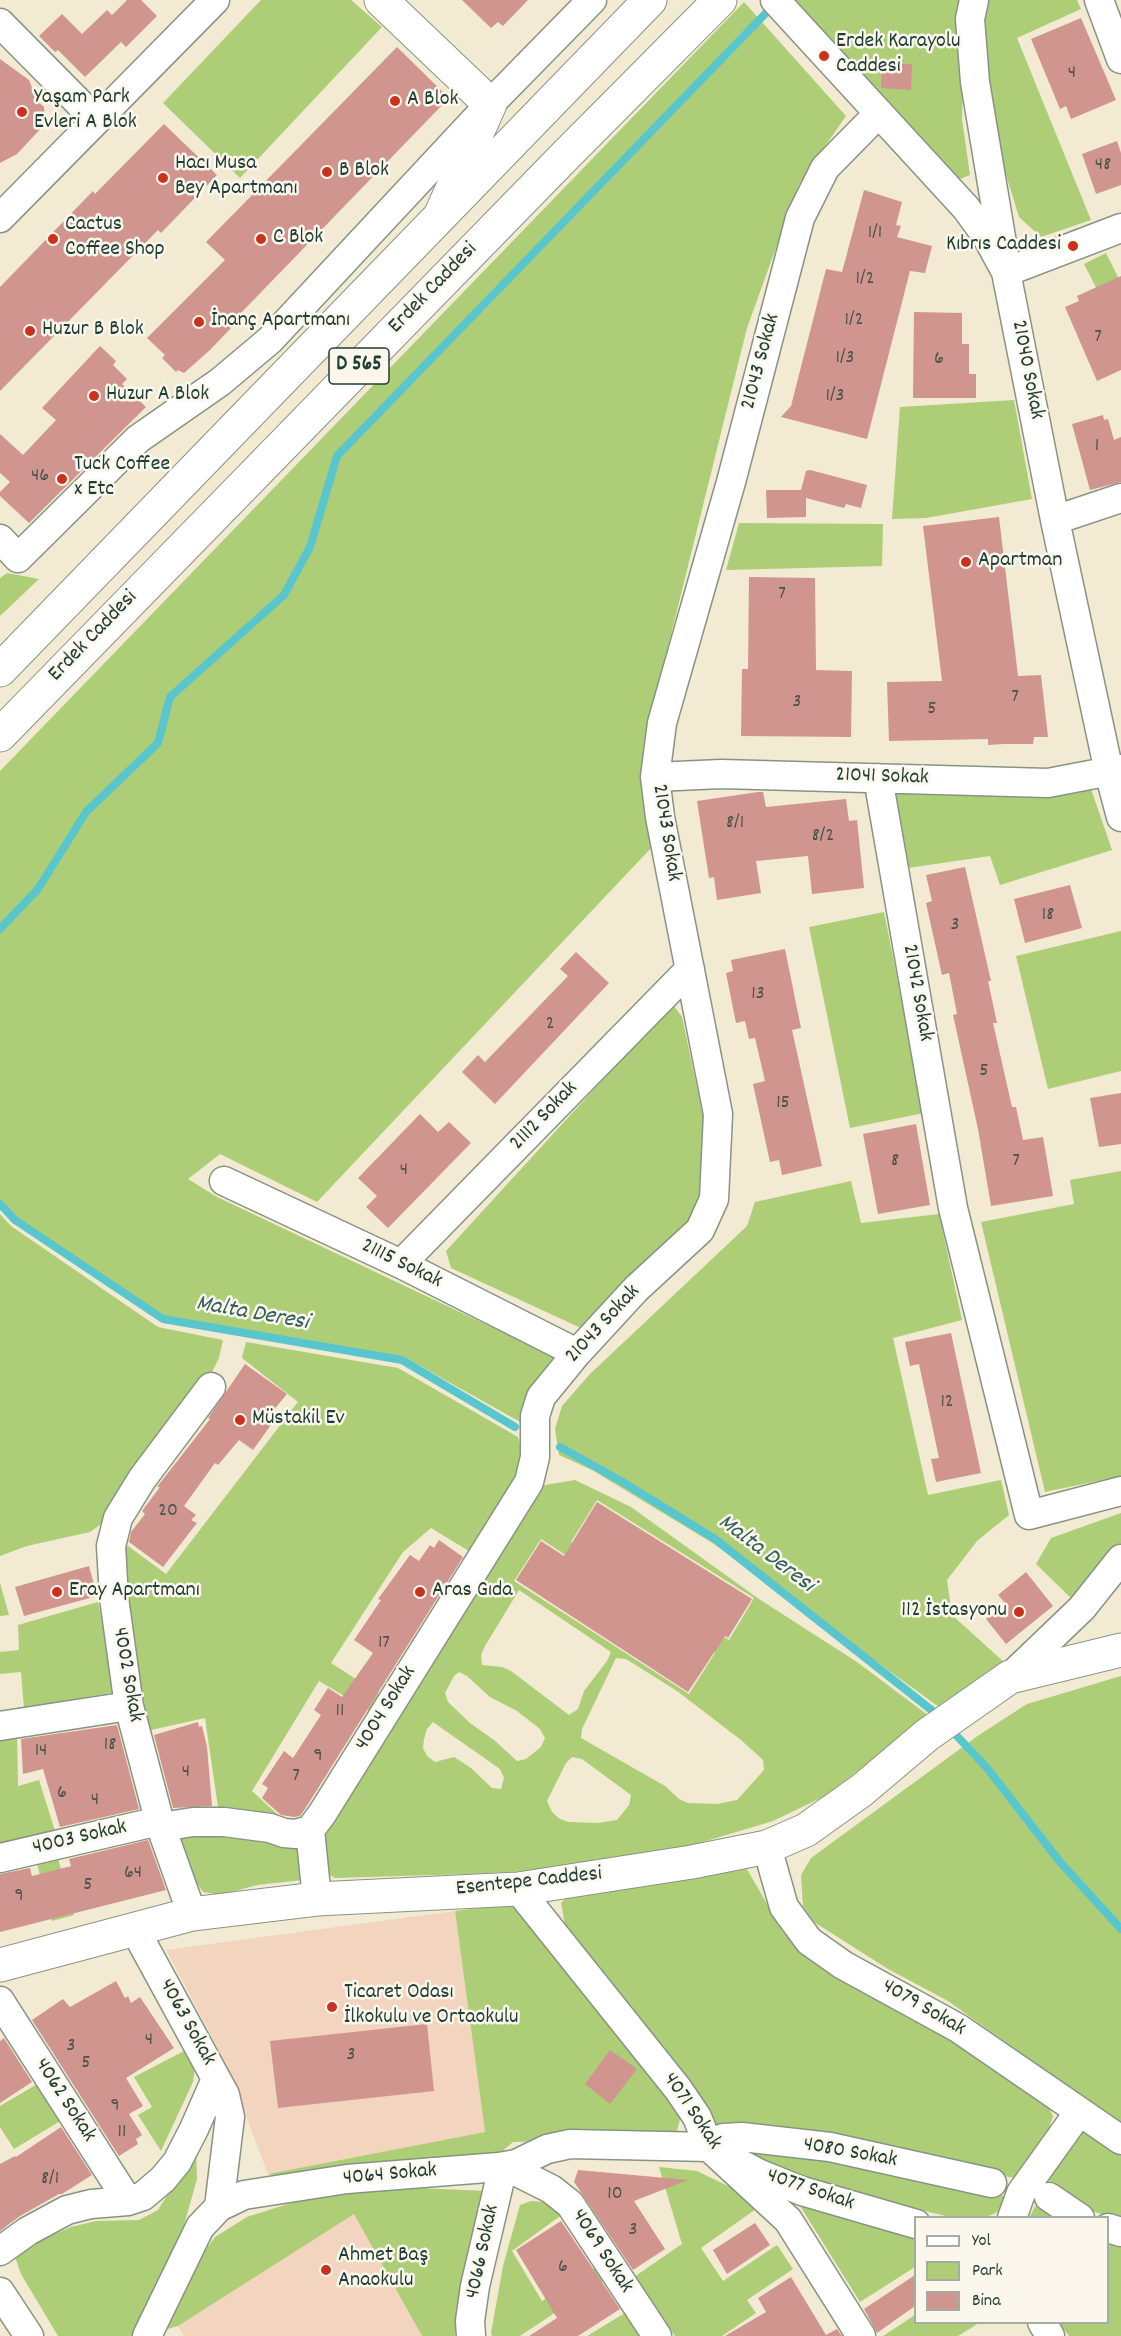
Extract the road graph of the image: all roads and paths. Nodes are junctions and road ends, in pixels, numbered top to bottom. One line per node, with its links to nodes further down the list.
1 (215, 0): 13 (street)
2 (381, 0): 11 (main road)
3 (592, 0): 11 (street)
4 (650, 0): 15 (main road, Erdek Caddesi / D 565)
5 (720, 0): 22 (main road, Erdek Caddesi / D 565)
6 (775, 0): 12 (street, 21040 Sokak)
7 (974, 0): 17 (street)
8 (1099, 0): 10 (street)
9 (0, 23): 13 (street)
10 (1121, 58)
11 (490, 104): 15 (main road); 20 (street)
12 (879, 113): 17 (street, 21040 Sokak); 24 (street, 21043 Sokak)
13 (96, 120): 14 (street)
14 (0, 218)
15 (440, 218): 21 (main road, Erdek Caddesi / D 565)
16 (1121, 228): 17 (street)
17 (1006, 272): 19 (street, 21040 Sokak)
18 (1121, 498): 19 (street)
19 (1055, 520): 23 (street, 21040 Sokak)
20 (9, 548)
21 (0, 670)
22 (0, 735)
23 (1115, 770): 25 (street, 21041 Sokak); 26 (street, 21040 Sokak)
24 (655, 777): 25 (street, 21041 Sokak); 27 (street, 21043 Sokak)
25 (878, 778): 33 (street, 21042 Sokak)
26 (1121, 817)
27 (690, 969): 29 (street, 21112 Sokak); 30 (street, 21043 Sokak)
28 (224, 1181): 29 (street, 21115 Sokak)
29 (401, 1264): 30 (street, 21115 Sokak)
30 (577, 1353): 32 (street, 21043 Sokak)
31 (211, 1387): 37 (street, 4002 Sokak)
32 (535, 1457): 40 (street, 4004 Sokak)
33 (1121, 1491)
34 (1121, 1559): 36 (street, Esentepe Caddesi)
35 (1121, 1650): 36 (main road, Esentepe Caddesi)
36 (1010, 1677): 41 (main road, Esentepe Caddesi)
37 (129, 1706): 38 (street); 39 (street, 4002 Sokak)
38 (0, 1726)
39 (160, 1824): 40 (street); 42 (street, 4003 Sokak); 45 (street, 4002 Sokak)
40 (309, 1830): 44 (street)
41 (767, 1847): 43 (main road, Esentepe Caddesi); 50 (street, 4079 Sokak)
42 (0, 1858)
43 (518, 1889): 44 (main road, Esentepe Caddesi); 52 (street, 4071 Sokak)
44 (317, 1899): 45 (main road, Esentepe Caddesi)
45 (192, 1914): 46 (main road, Esentepe Caddesi)
46 (134, 1928): 47 (main road, Esentepe Caddesi); 49 (street, 4063 Sokak)
47 (0, 1965)
48 (0, 2001): 56 (street, 4062 Sokak)
49 (216, 2079): 56 (street, 4063 Sokak); 57 (street)
50 (1079, 2112): 51 (street, 4079 Sokak); 58 (street)
51 (1121, 2140)
52 (709, 2147): 53 (street, 4064 Sokak); 54 (street, 4080 Sokak); 60 (street, 4077 Sokak); 67 (street, 4071 Sokak)
53 (499, 2167): 57 (street, 4064 Sokak); 65 (street, 4066 Sokak); 66 (street, 4069 Sokak)
54 (992, 2183)
55 (1048, 2198): 59 (street)
56 (128, 2201): 61 (street, 4063 Sokak)
57 (219, 2207): 64 (street, 4064 Sokak)
58 (1012, 2216)
59 (1078, 2216)
60 (914, 2224)
61 (0, 2251)
62 (0, 2292): 63 (street)
63 (29, 2336)
64 (147, 2336)
65 (471, 2336)
66 (657, 2336)
67 (861, 2336)

